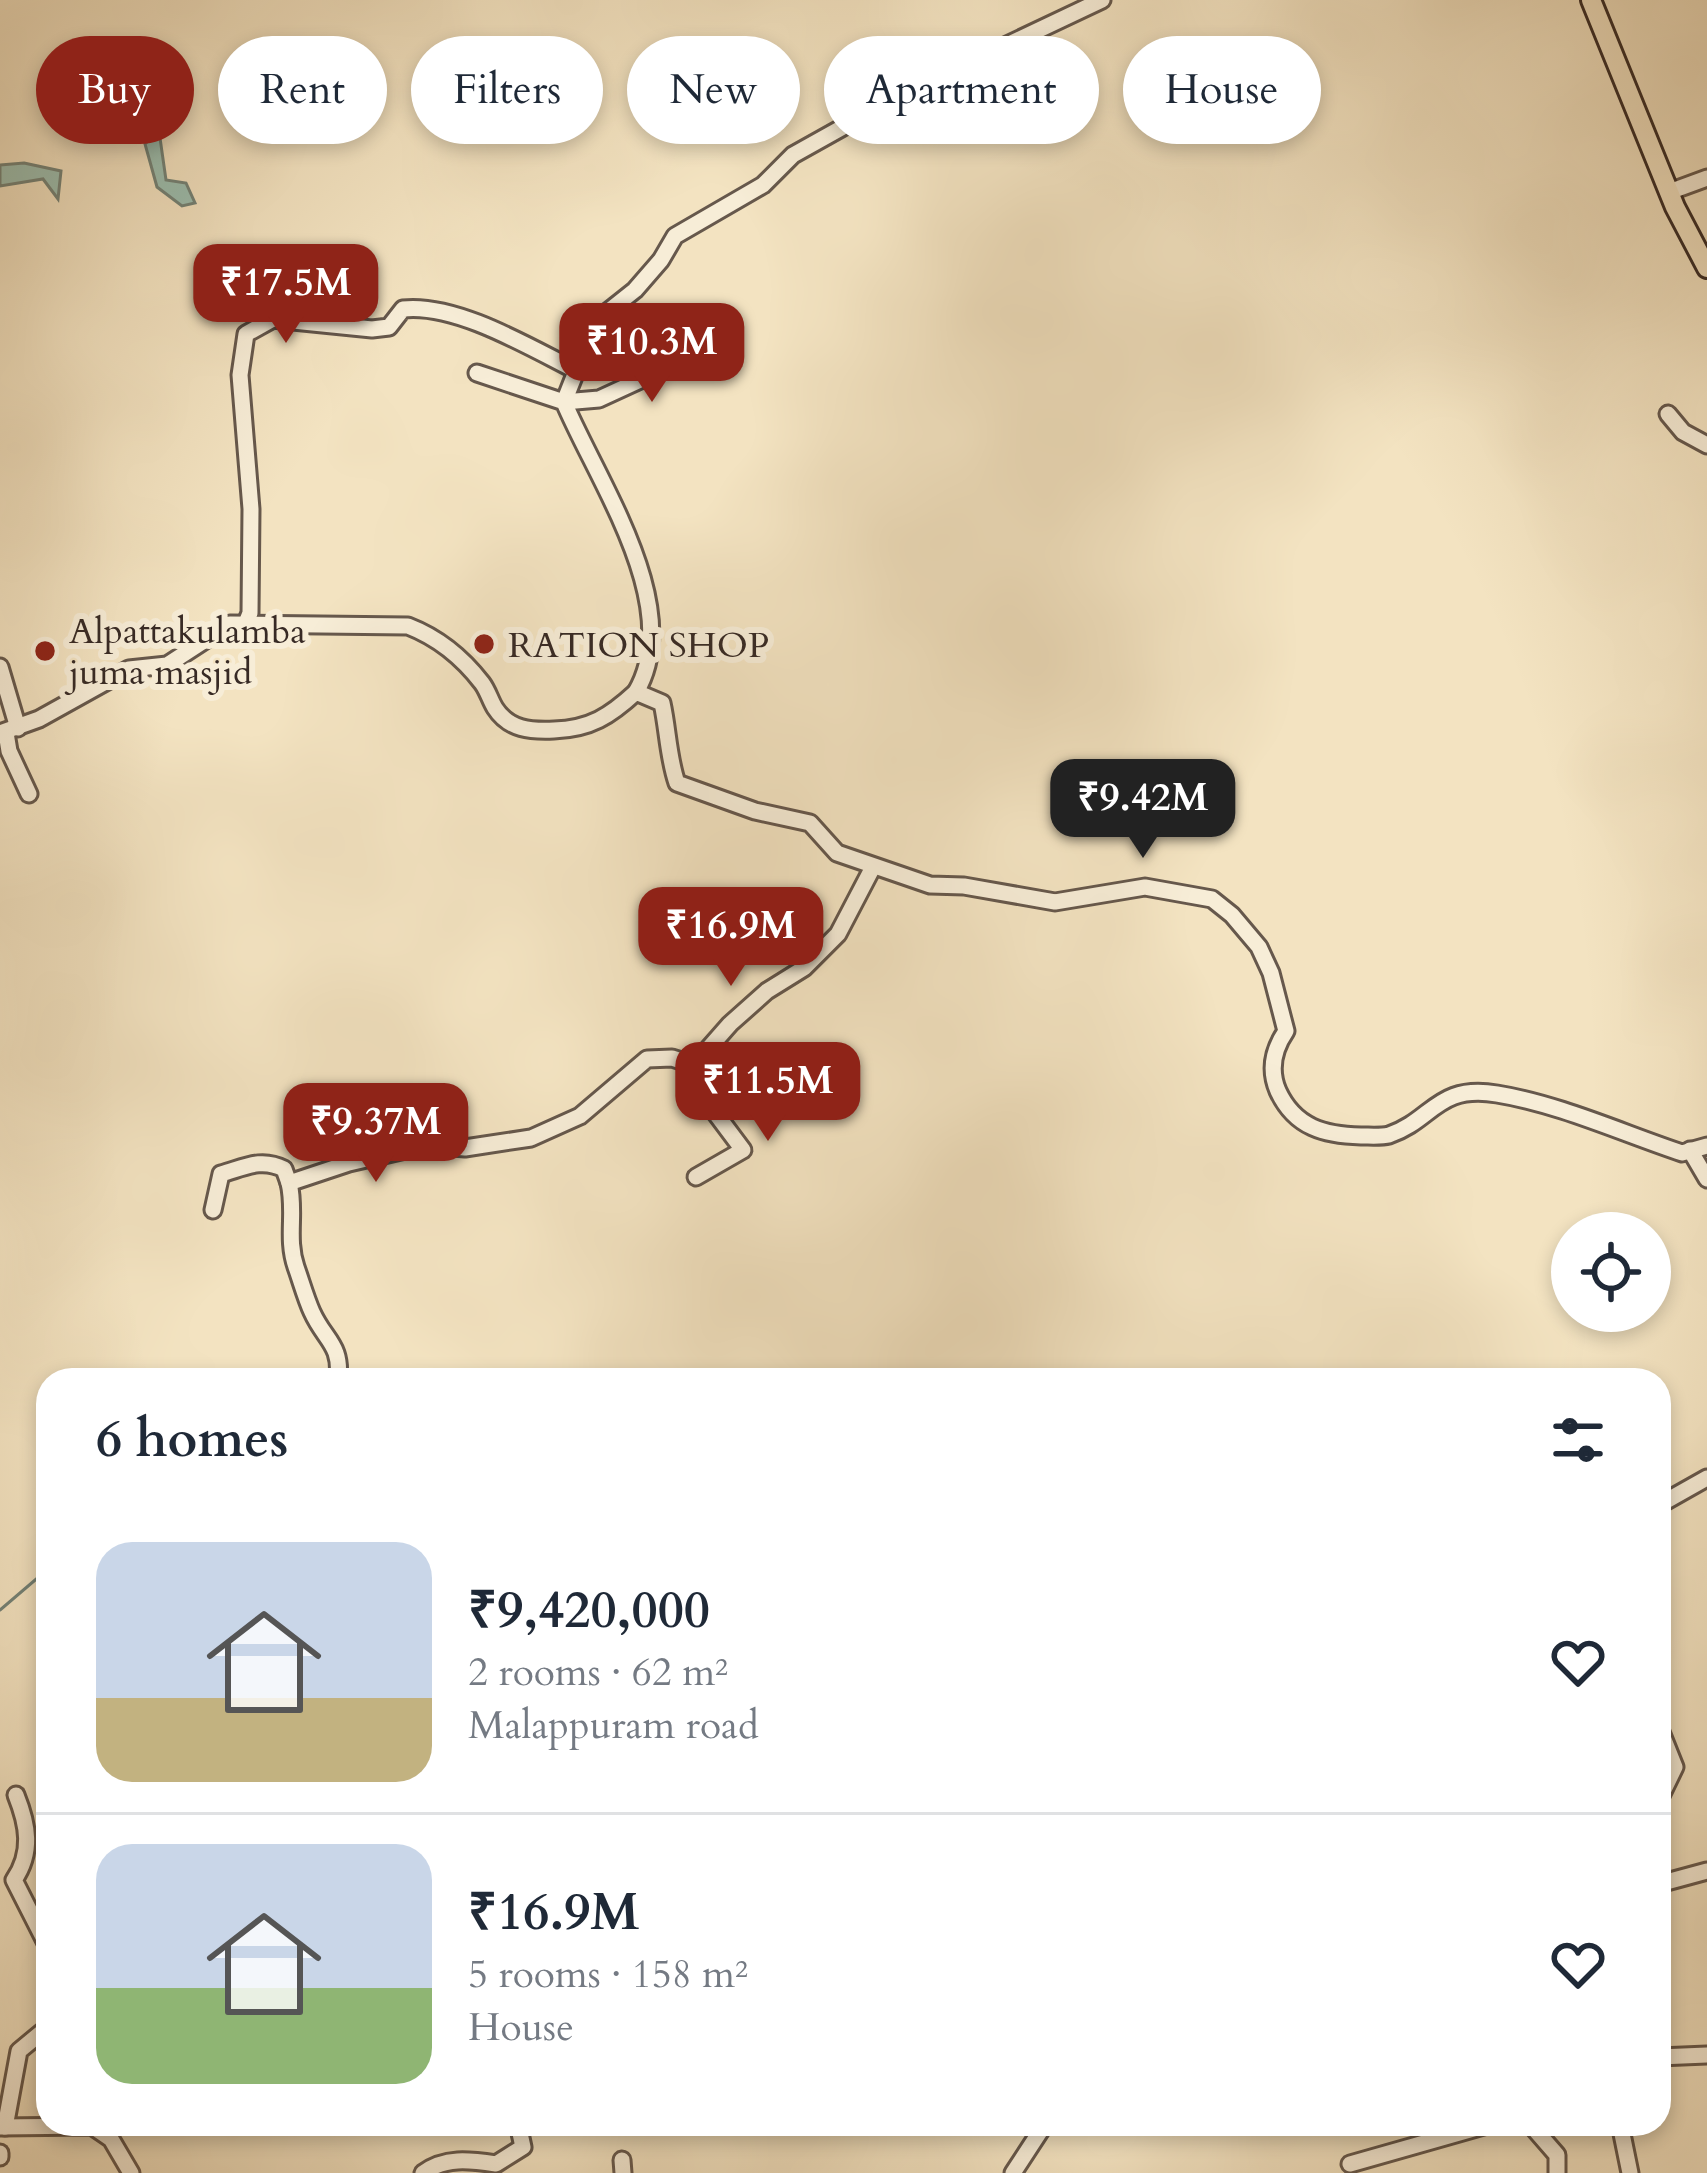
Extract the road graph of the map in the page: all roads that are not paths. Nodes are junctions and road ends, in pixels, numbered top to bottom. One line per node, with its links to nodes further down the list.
1 (1102, 0): 3 (street)
2 (1591, 0): 6 (main road)
3 (1030, 36)
4 (824, 138): 9 (street)
5 (1707, 178): 6 (street)
6 (1669, 192): 7 (main road)
7 (1707, 268)
8 (725, 341): 11 (street)
9 (577, 371): 11 (street); 14 (street)
10 (477, 374): 11 (street)
11 (564, 402): 16 (street)
12 (1667, 414): 13 (street)
13 (1707, 445)
14 (246, 623): 16 (street); 17 (street)
15 (0, 667): 17 (street)
16 (636, 692): 19 (street)
17 (8, 731): 18 (street)
18 (29, 794)
19 (873, 867): 20 (street); 21 (street)
20 (694, 1065): 22 (street); 24 (street)
21 (1699, 1148): 23 (street)
22 (696, 1177)
23 (1707, 1179)
24 (289, 1184): 25 (street); 26 (street)
25 (213, 1210)
26 (339, 1368)
27 (1707, 1478): 28 (street)
28 (1671, 1498)
29 (16, 1795): 32 (street)
30 (1707, 1871): 31 (street)
31 (1671, 1876)
32 (36, 1923)
33 (36, 2037): 36 (street)
34 (1707, 2055): 35 (street)
35 (1671, 2056)
36 (3, 2127): 37 (street)
37 (36, 2128)
38 (107, 2136): 45 (street)
39 (521, 2136): 46 (street)
40 (1037, 2136): 47 (street)
41 (1449, 2136): 44 (street)
42 (1540, 2136): 48 (street)
43 (1622, 2136): 49 (street)
44 (1350, 2164)
45 (130, 2173)
46 (423, 2173)
47 (1013, 2173)
48 (1557, 2173)
49 (1630, 2173)

